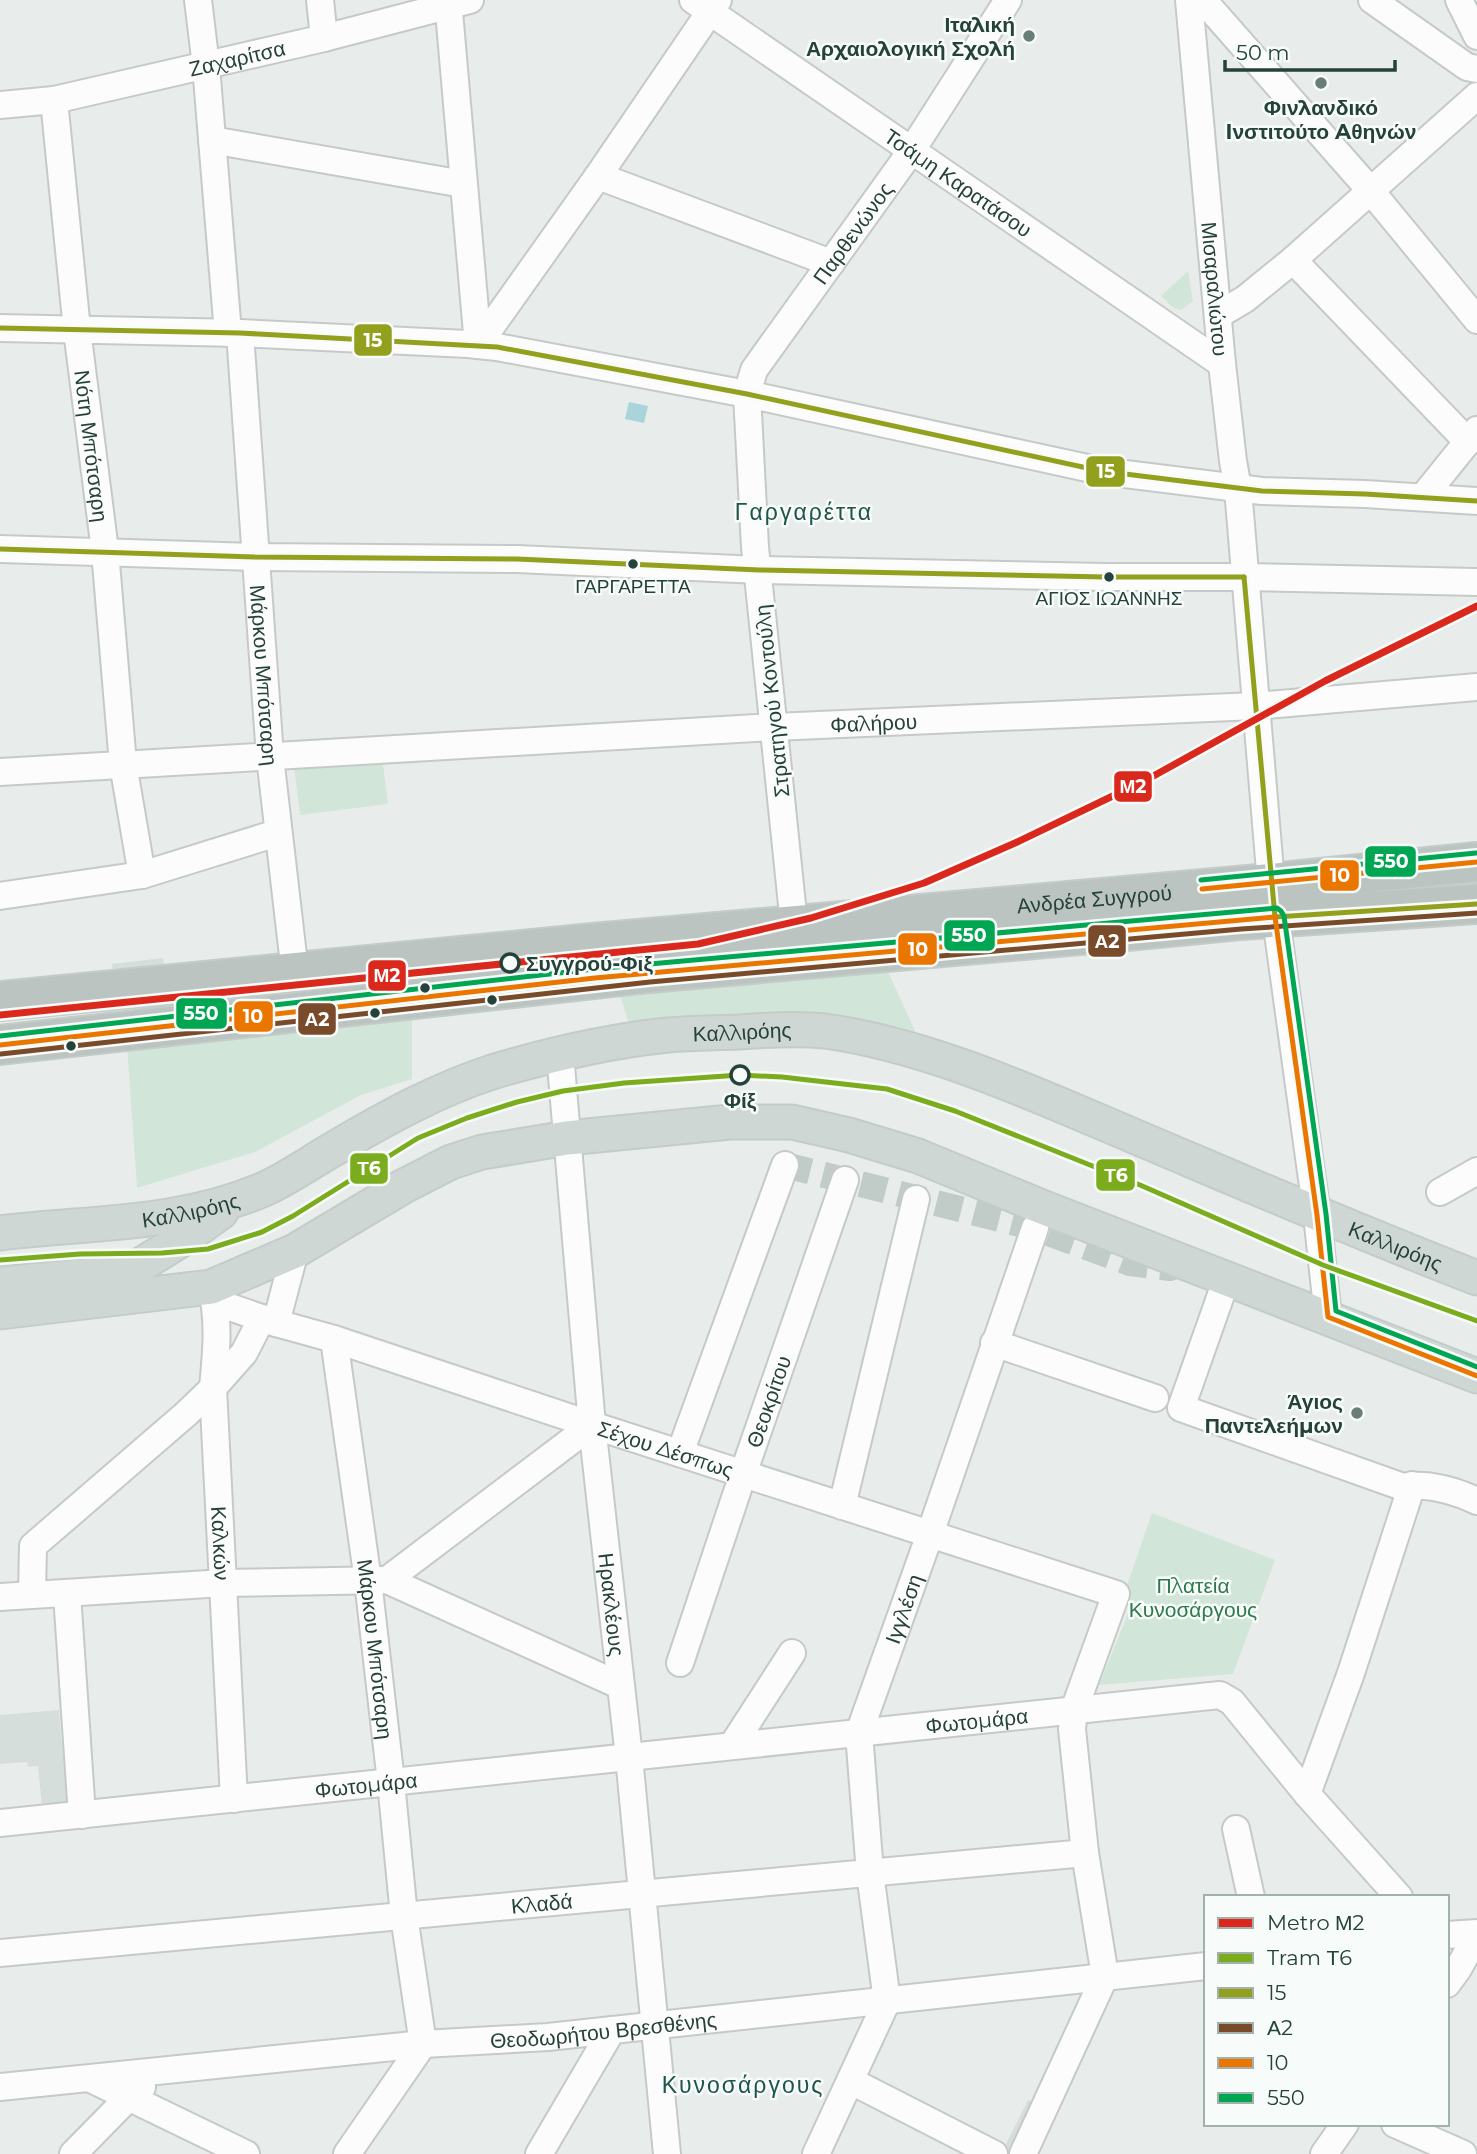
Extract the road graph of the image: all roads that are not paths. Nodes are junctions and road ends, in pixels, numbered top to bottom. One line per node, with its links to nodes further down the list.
1 (198, 0): 12 (street, Μάρκου Μπότσαρη)
2 (320, 0): 11 (street)
3 (1007, 0): 18 (street, Παρθενώνος)
4 (1189, 0): 24 (street, Μισαραλιώτου)
5 (1203, 0): 21 (street)
6 (1372, 0): 13 (street)
7 (1459, 0): 10 (street)
8 (456, 2): 11 (street, Ζαχαρίτσα); 20 (street)
9 (707, 4): 18 (street, Τσάμη Καρατάσου); 19 (street)
10 (1477, 36)
11 (324, 38): 12 (street, Ζαχαρίτσα)
12 (206, 66): 15 (street, Ζαχαρίτσα); 17 (street, Μάρκου Μπότσαρη)
13 (1477, 69)
14 (1477, 96): 21 (street)
15 (54, 100): 16 (street, Ζαχαρίτσα); 27 (street, Νότη Μπότσαρη)
16 (0, 105)
17 (212, 140): 20 (street); 28 (street, Μάρκου Μπότσαρη)
18 (912, 150): 23 (street, Παρθενώνος); 30 (street, Τσάμη Καρατάσου)
19 (598, 176): 23 (street); 29 (street)
20 (463, 184): 29 (street)
21 (1370, 190): 22 (street); 25 (street)
22 (1293, 260): 24 (street); 32 (street)
23 (831, 263): 31 (street, Παρθενώνος)
24 (1218, 315): 30 (street, Μισαραλιώτου)
25 (1477, 320)
26 (0, 328): 27 (street)
27 (77, 330): 28 (street); 37 (street, Νότη Μπότσαρη)
28 (234, 333): 29 (street); 38 (street, Μάρκου Μπότσαρη)
29 (478, 345): 31 (street)
30 (1222, 364): 33 (street, Μισαραλιώτου)
31 (747, 394): 33 (street); 39 (street, Στρατηγού Κοντούλη)
32 (1472, 436): 34 (street)
33 (1238, 489): 34 (street); 40 (street, Μισαραλιώτου)
34 (1423, 497): 35 (street)
35 (1477, 500)
36 (0, 549): 37 (street)
37 (105, 551): 38 (street); 46 (street, Νότη Μπότσαρη)
38 (255, 557): 39 (street); 45 (street, Μάρκου Μπότσαρη)
39 (759, 570): 40 (street); 44 (street, Στρατηγού Κοντούλη)
40 (1244, 577): 41 (street); 43 (street, Μισαραλιώτου)
41 (1477, 582)
42 (1477, 687): 43 (street, Φαλήρου)
43 (1255, 706): 44 (street, Φαλήρου); 52 (street, Μισαραλιώτου)
44 (774, 727): 45 (street, Φαλήρου); 54 (street, Στρατηγού Κοντούλη)
45 (270, 757): 46 (street, Φαλήρου); 48 (street, Μάρκου Μπότσαρη)
46 (123, 764): 47 (street, Φαλήρου); 50 (street, Νότη Μπότσαρη)
47 (0, 772)
48 (277, 832): 50 (street); 55 (street, Μάρκου Μπότσαρη)
49 (1477, 862): 52 (highway, Ανδρέα Συγγρού)
50 (142, 875): 51 (street)
51 (0, 896)
52 (1273, 900): 53 (highway, Ανδρέα Συγγρού); 54 (highway, Ανδρέα Συγγρού); 57 (highway, Ανδρέα Συγγρού); 66 (street, Μισαραλιώτου)
53 (1477, 904)
54 (794, 925): 55 (highway, Ανδρέα Συγγρού)
55 (295, 973): 56 (highway, Ανδρέα Συγγρού)
56 (0, 1001)
57 (0, 1045)
58 (560, 1054): 59 (street, Ηρακλέους); 64 (main road, Καλλιρόης); 66 (main road, Καλλιρόης)
59 (567, 1138): 69 (main road); 70 (main road); 82 (street, Ηρακλέους)
60 (785, 1165): 83 (street)
61 (1477, 1171): 63 (street)
62 (845, 1180): 84 (street, Θεοκρίτου)
63 (1440, 1192)
64 (239, 1198): 68 (main road, Καλλιρόης); 72 (main road)
65 (916, 1199): 87 (street)
66 (1317, 1215): 71 (main road, Καλλιρόης); 75 (street, Μισαραλιώτου)
67 (1035, 1228): 78 (street, Ιγγλέση)
68 (0, 1233)
69 (295, 1251): 73 (main road); 76 (street)
70 (1227, 1278): 75 (main road); 85 (street)
71 (1477, 1278)
72 (0, 1284)
73 (213, 1294): 74 (main road); 76 (street, Σέχου Δέσπως); 80 (street, Καλκών)
74 (0, 1312)
75 (1328, 1317): 79 (main road)
76 (269, 1320): 77 (street, Σέχου Δέσπως); 80 (street)
77 (334, 1339): 82 (street, Σέχου Δέσπως); 89 (street, Μάρκου Μπότσαρη)
78 (994, 1343): 81 (street); 88 (street, Ιγγλέση)
79 (1477, 1376)
80 (213, 1388): 90 (street, Καλκών); 92 (street)
81 (1155, 1398)
82 (592, 1425): 83 (street, Σέχου Δέσπως); 89 (street); 96 (street, Ηρακλέους)
83 (680, 1453): 84 (street, Σέχου Δέσπως)
84 (743, 1474): 87 (street, Σέχου Δέσπως); 95 (street, Θεοκρίτου)
85 (1412, 1486): 86 (street); 102 (street)
86 (1477, 1501)
87 (842, 1506): 88 (street, Σέχου Δέσπως)
88 (930, 1534): 97 (street, Σέχου Δέσπως); 98 (street, Ιγγλέση)
89 (378, 1581): 90 (street); 96 (street); 101 (street, Μάρκου Μπότσαρη)
90 (224, 1583): 91 (street); 103 (street, Καλκών)
91 (67, 1594): 92 (street); 104 (street)
92 (32, 1595): 93 (street)
93 (0, 1597)
94 (792, 1653): 99 (street)
95 (680, 1663)
96 (621, 1686): 100 (street, Ηρακλέους)
97 (1074, 1710): 98 (street, Φωτομάρα); 102 (street, Φωτομάρα); 107 (street)
98 (859, 1733): 99 (street, Φωτομάρα); 108 (street, Ιγγλέση)
99 (732, 1746): 100 (street, Φωτομάρα)
100 (629, 1757): 101 (street, Φωτομάρα); 109 (street, Ηρακλέους)
101 (391, 1782): 103 (street, Φωτομάρα); 112 (street, Μάρκου Μπότσαρη)
102 (1307, 1794): 111 (street)
103 (234, 1799): 104 (street, Φωτομάρα)
104 (82, 1815): 105 (street, Φωτομάρα)
105 (0, 1823)
106 (1236, 1829): 110 (street)
107 (1085, 1853): 108 (street, Κλαδά); 117 (street)
108 (870, 1873): 109 (street, Κλαδά); 119 (street, Ιγγλέση)
109 (642, 1894): 112 (street, Κλαδά); 120 (street, Ηρακλέους)
110 (1251, 1895)
111 (1397, 1895)
112 (404, 1916): 115 (street, Κλαδά); 122 (street, Μάρκου Μπότσαρη)
113 (1477, 1934): 114 (street); 118 (street)
114 (1449, 1935)
115 (0, 1953)
116 (1204, 1966): 117 (street, Θεοδωρήτου Βρεσθένης)
117 (1105, 1976): 119 (street, Θεοδωρήτου Βρεσθένης); 137 (street)
118 (1449, 1981)
119 (887, 2001): 120 (street, Θεοδωρήτου Βρεσθένης); 125 (street)
120 (653, 2024): 121 (street, Θεοδωρήτου Βρεσθένης); 134 (street, Ηρακλέους)
121 (612, 2030): 122 (street, Θεοδωρήτου Βρεσθένης); 133 (street)
122 (423, 2044): 123 (street, Θεοδωρήτου Βρεσθένης); 132 (street)
123 (163, 2072): 124 (street, Θεοδωρήτου Βρεσθένης); 127 (street)
124 (89, 2078): 126 (street, Θεοδωρήτου Βρεσθένης); 127 (street)
125 (851, 2081): 135 (street); 136 (street)
126 (0, 2087)
127 (129, 2097): 130 (street); 131 (street)
128 (1399, 2126): 129 (street)
129 (1447, 2151)
130 (73, 2154)
131 (246, 2154)
132 (347, 2154)
133 (539, 2154)
134 (667, 2154)
135 (816, 2154)
136 (994, 2154)
137 (1023, 2154)

